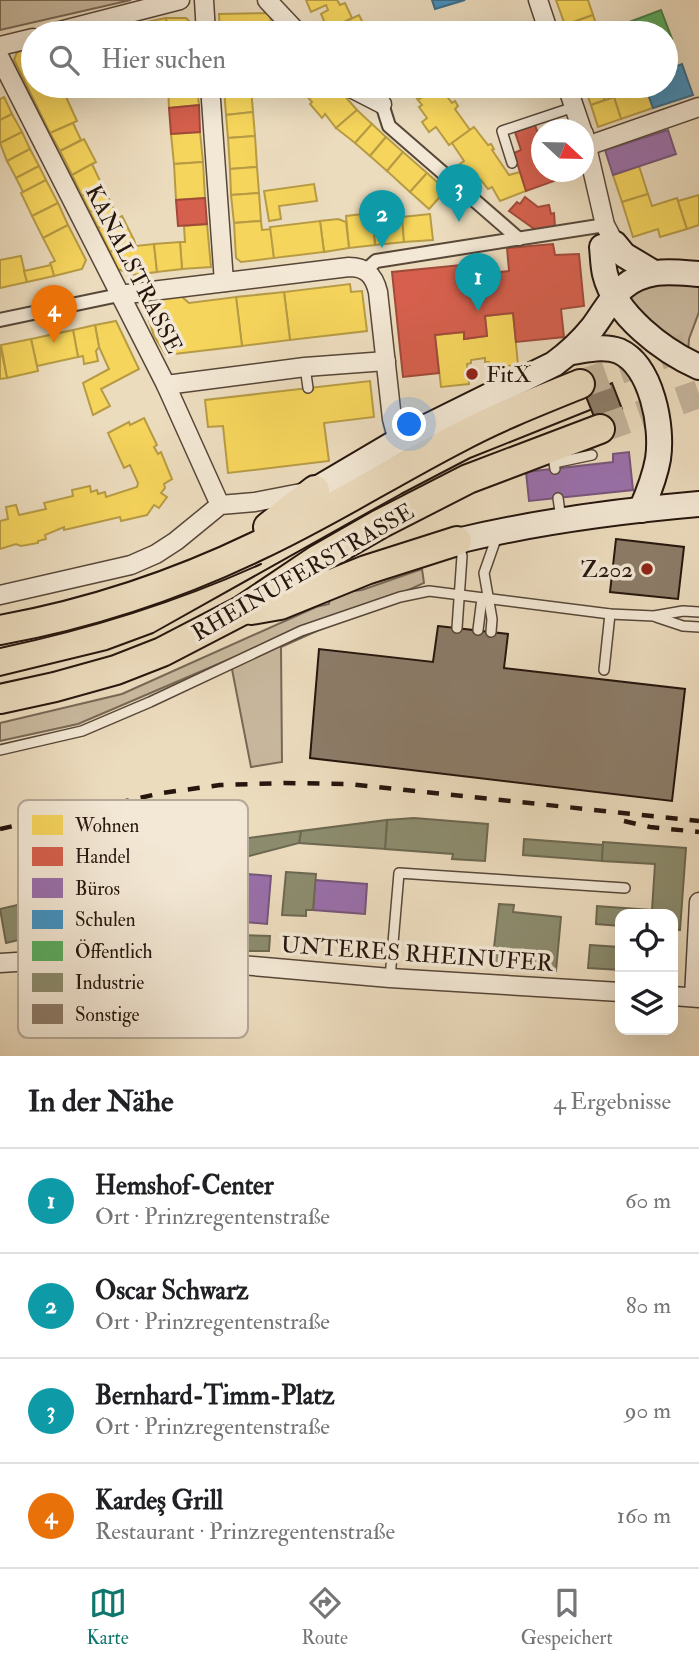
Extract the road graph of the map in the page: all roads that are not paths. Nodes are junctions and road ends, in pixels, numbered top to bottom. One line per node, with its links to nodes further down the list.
1 (180, 0): 5 (street)
2 (204, 0): 6 (street)
3 (267, 0): 7 (street)
4 (538, 0): 8 (street)
5 (99, 21)
6 (205, 21)
7 (287, 21)
8 (546, 21)
9 (21, 41): 10 (street)
10 (0, 46)
11 (0, 58): 29 (street, KANALSTRASSE)
12 (211, 98): 27 (street)
13 (370, 98): 15 (street)
14 (571, 98): 16 (street)
15 (382, 104): 22 (street)
16 (574, 107): 18 (street); 20 (lane)
17 (699, 107): 19 (street)
18 (578, 119)
19 (594, 133)
20 (512, 163)
21 (594, 181): 23 (street)
22 (519, 239): 23 (street); 24 (street)
23 (607, 239): 25 (main road); 28 (main road)
24 (366, 270): 27 (street); 32 (street)
25 (654, 273): 26 (main road); 28 (main road)
26 (699, 274)
27 (224, 282): 29 (street)
28 (610, 285): 31 (main road); 34 (main road)
29 (119, 295): 30 (street); 36 (street, KANALSTRASSE)
30 (0, 320)
31 (571, 352): 38 (main road); 44 (main road)
32 (386, 361): 33 (street); 38 (street)
33 (305, 367): 36 (street); 37 (lane)
34 (699, 367)
35 (580, 384): 47 (main road, RHEINUFERSTRASSE)
36 (166, 385): 43 (street, KANALSTRASSE)
37 (307, 388)
38 (398, 441): 41 (main road)
39 (596, 442): 40 (lane); 51 (main road, RHEINUFERSTRASSE)
40 (555, 469)
41 (315, 490): 43 (street); 47 (main road)
42 (699, 504): 44 (main road)
43 (220, 505): 48 (street)
44 (641, 510): 45 (main road)
45 (499, 531): 46 (main road); 50 (lane)
46 (457, 541): 49 (lane); 51 (main road)
47 (232, 558): 58 (main road, RHEINUFERSTRASSE)
48 (0, 595)
49 (461, 595): 50 (lane); 56 (lane); 62 (lane)
50 (485, 599): 53 (lane); 57 (lane); 59 (lane)
51 (241, 611): 61 (main road, RHEINUFERSTRASSE)
52 (699, 612): 54 (lane)
53 (610, 614): 54 (lane); 60 (lane)
54 (654, 616): 55 (lane)
55 (699, 627)
56 (457, 628)
57 (478, 630)
58 (0, 631)
59 (491, 632)
60 (604, 670)
61 (0, 699)
62 (0, 750)
63 (625, 888): 68 (lane)
64 (699, 902): 71 (street)
65 (18, 962): 66 (street, UNTERES RHEINUFER)
66 (0, 963)
67 (248, 966): 68 (street, UNTERES RHEINUFER)
68 (390, 978): 69 (street, UNTERES RHEINUFER)
69 (615, 992)
70 (678, 996): 71 (street)
71 (696, 997)

